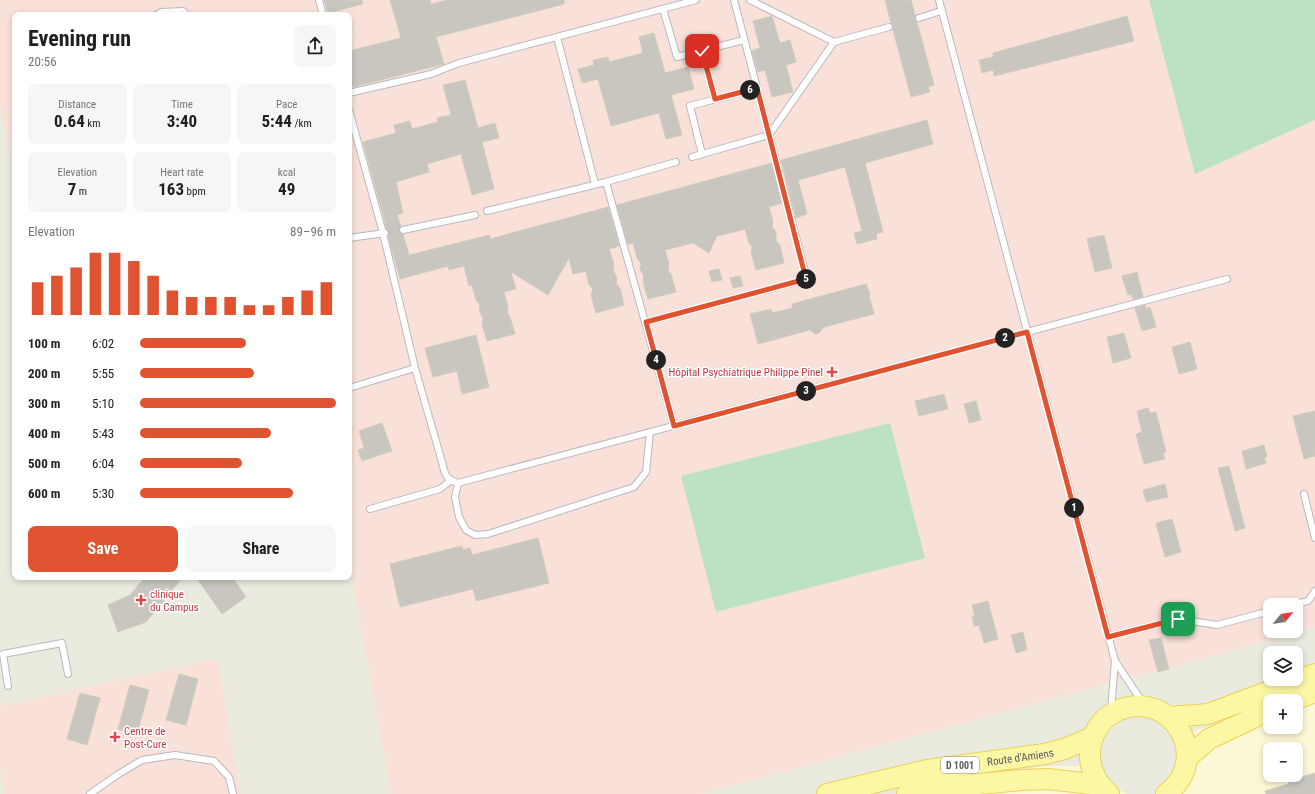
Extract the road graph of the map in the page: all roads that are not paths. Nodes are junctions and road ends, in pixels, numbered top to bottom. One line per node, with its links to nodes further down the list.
1 (319, 0): 10 (lane)
2 (696, 0): 6 (lane)
3 (734, 0): 14 (lane)
4 (750, 0): 15 (lane)
5 (939, 0): 7 (lane)
6 (663, 9): 13 (lane); 16 (lane)
7 (942, 11): 11 (lane); 34 (lane)
8 (161, 12): 9 (lane)
9 (184, 12)
10 (322, 12)
11 (919, 18)
12 (889, 27): 15 (lane)
13 (557, 37): 18 (lane); 26 (lane)
14 (744, 40): 16 (lane); 17 (lane)
15 (834, 42): 21 (lane)
16 (702, 51): 19 (lane)
17 (757, 88): 19 (lane); 21 (lane)
18 (352, 92)
19 (715, 99): 22 (lane)
20 (352, 121): 30 (lane)
21 (769, 135): 22 (lane); 33 (lane)
22 (702, 154): 23 (lane)
23 (692, 157)
24 (676, 162): 25 (lane)
25 (606, 182): 26 (lane); 33 (lane)
26 (595, 184): 27 (lane)
27 (486, 211)
28 (475, 215): 29 (lane)
29 (403, 230)
30 (384, 233): 31 (lane); 35 (lane)
31 (352, 238)
32 (1227, 279): 34 (lane)
33 (646, 322): 37 (lane)
34 (1027, 332): 37 (lane); 47 (lane)
35 (415, 368): 36 (lane); 39 (lane)
36 (352, 387)
37 (674, 426): 38 (lane)
38 (650, 432): 40 (lane); 40 (lane)
39 (450, 481): 40 (lane); 42 (lane)
40 (458, 483)
41 (1304, 494): 43 (lane)
42 (370, 509)
43 (1315, 538)
44 (1315, 591): 45 (lane)
45 (1303, 602)
46 (1263, 613): 47 (lane)
47 (1108, 637): 48 (lane)
48 (1115, 661): 54 (lane); 56 (lane)
49 (68, 674): 51 (lane)
50 (1315, 674): 57 (main road)
51 (8, 686)
52 (1315, 692): 53 (main road)
53 (1303, 696)
54 (1145, 706): 56 (main road); 57 (main road)
55 (1263, 713): 59 (main road)
56 (1111, 714): 58 (main road)
57 (1169, 717): 59 (main road)
58 (1093, 737): 60 (main road); 63 (main road, Route d'Amiens / D 1001)
59 (1187, 758): 65 (main road)
60 (1105, 790): 64 (main road, Route d'Amiens / D 1001)
61 (90, 794): 62 (lane)
62 (233, 794)
63 (827, 794)
64 (906, 794)
65 (1166, 794)

